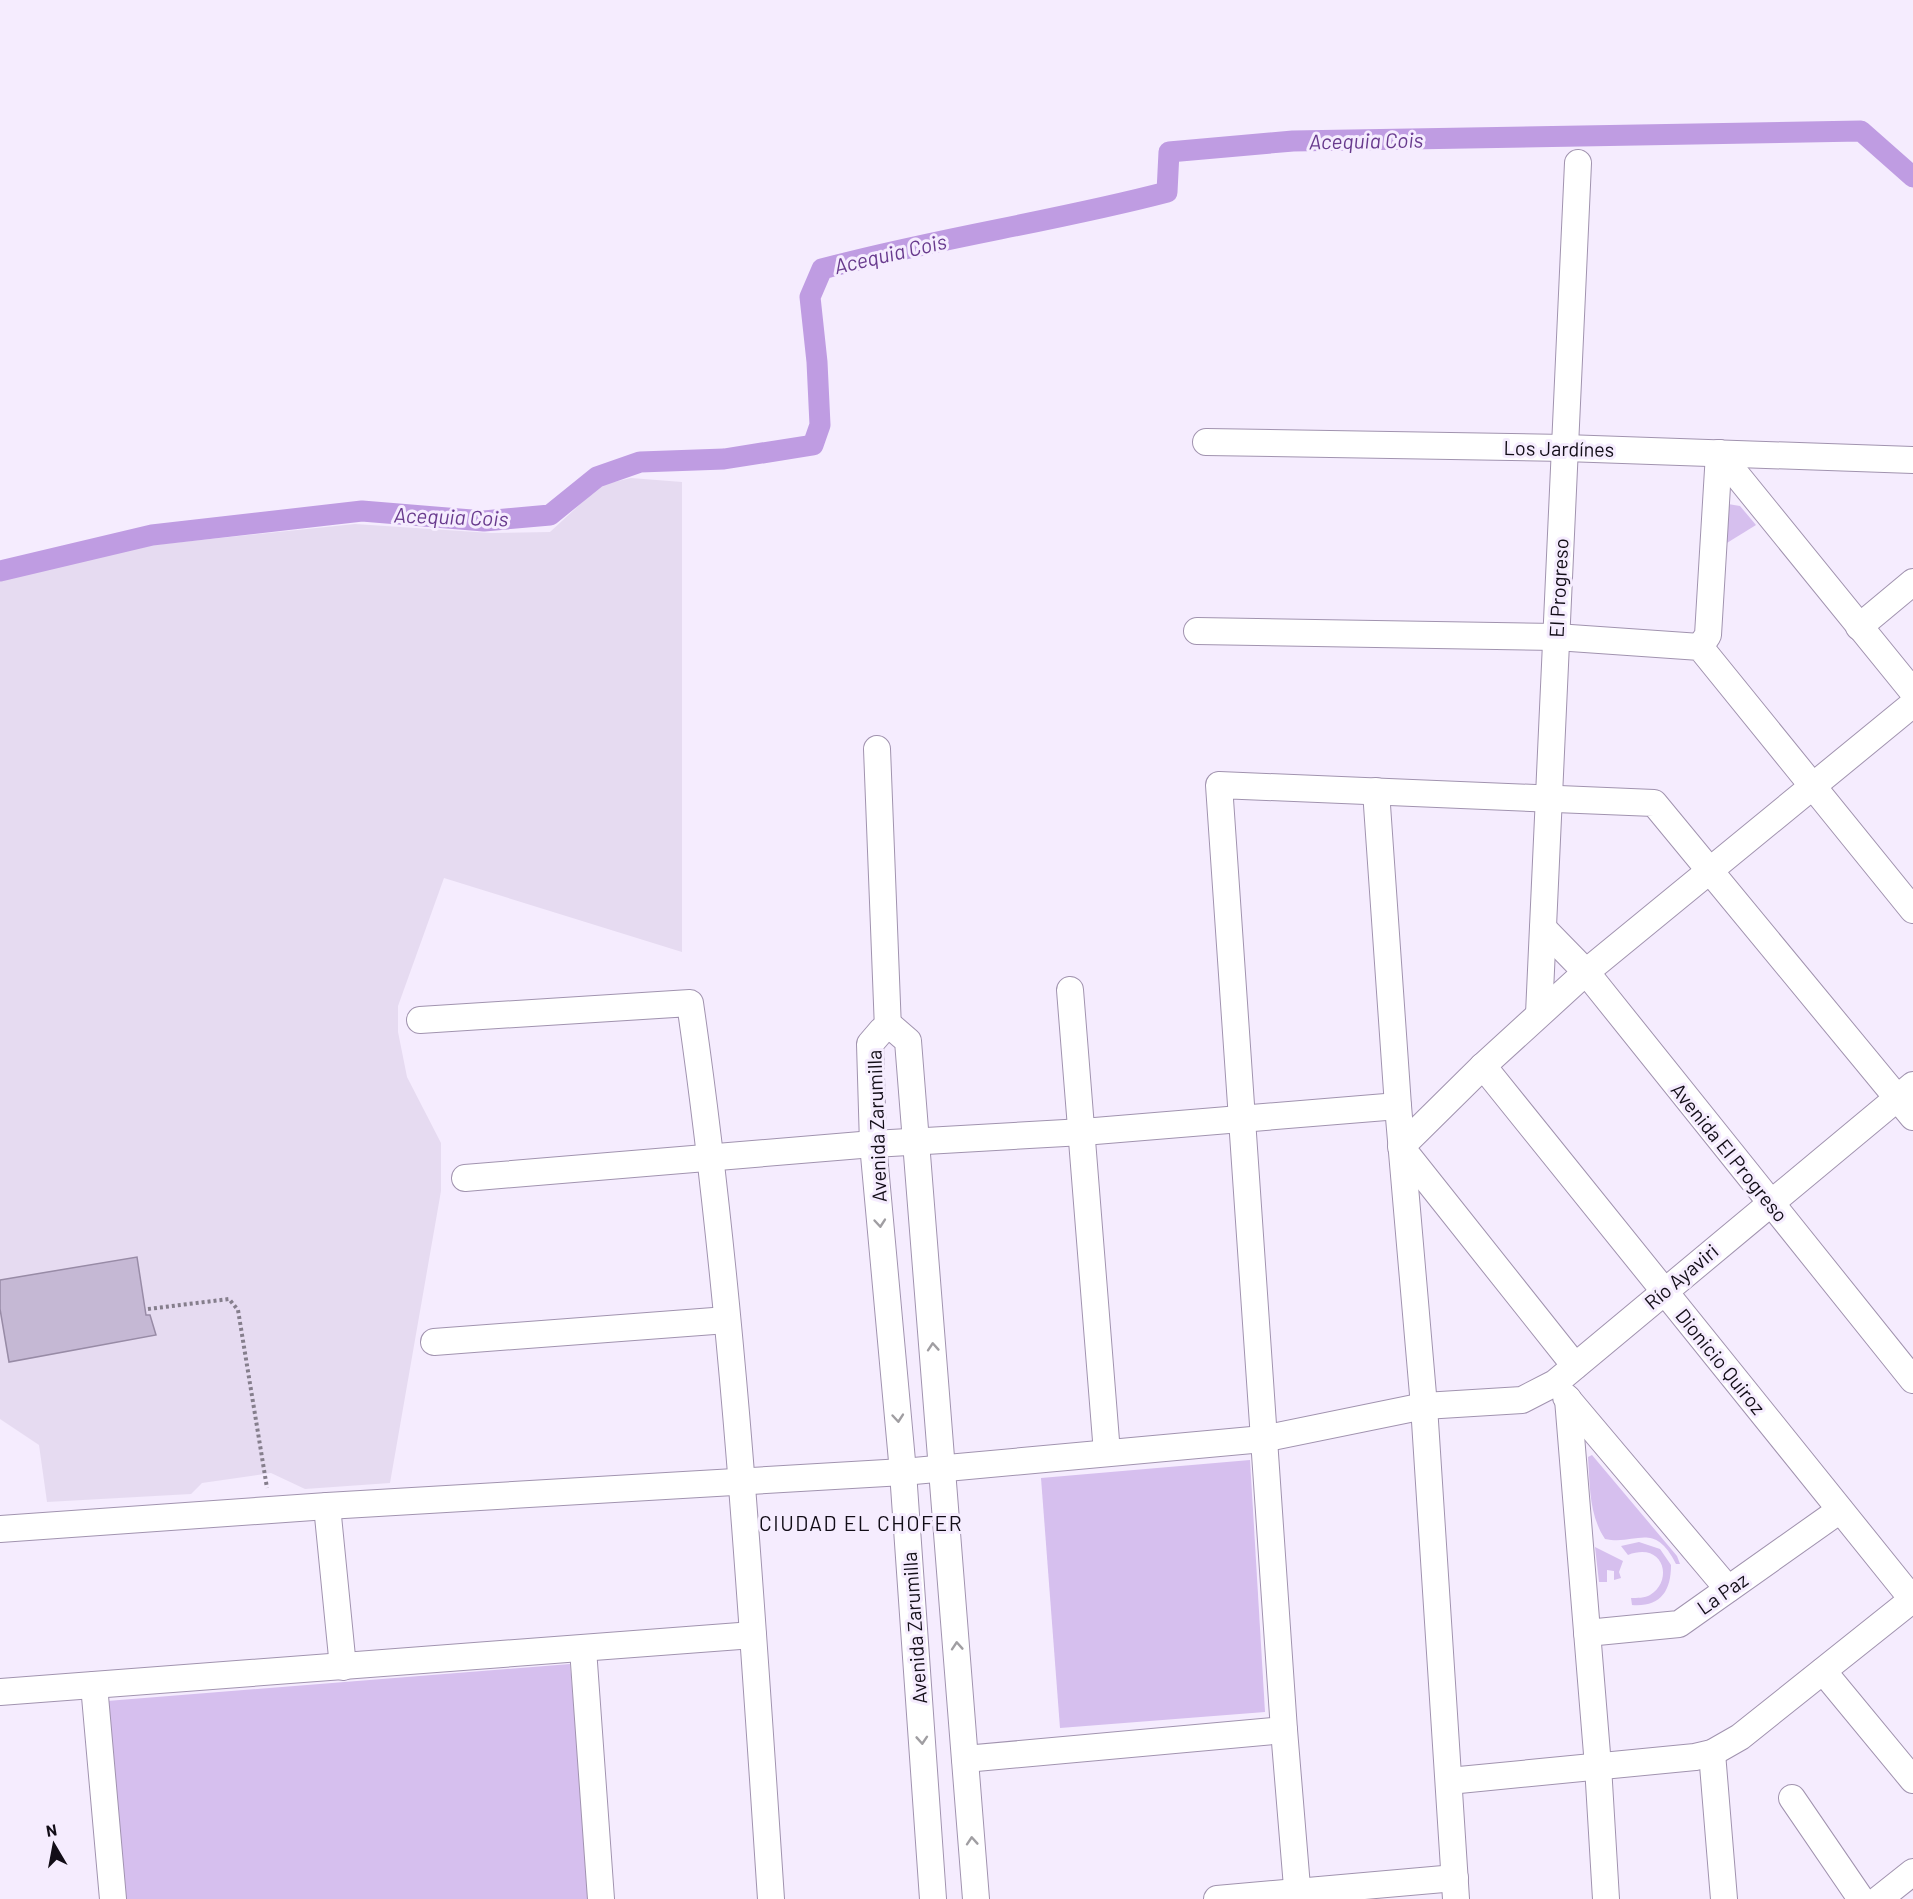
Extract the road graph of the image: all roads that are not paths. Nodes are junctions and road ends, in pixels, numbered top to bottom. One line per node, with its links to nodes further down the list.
1 (1578, 163): 3 (street, El Progreso)
2 (1206, 442): 3 (street, Los Jardínes)
3 (1565, 448): 4 (street, Los Jardínes); 9 (street, El Progreso)
4 (1719, 453): 5 (street, Los Jardínes); 7 (street); 10 (street)
5 (1913, 460)
6 (1913, 582): 7 (street)
7 (1859, 627): 11 (street)
8 (1197, 631): 9 (street)
9 (1556, 637): 10 (street); 16 (street, El Progreso)
10 (1700, 647): 14 (street)
11 (1913, 692)
12 (1913, 704): 14 (street)
13 (877, 749): 24 (street)
14 (1813, 787): 17 (street); 18 (street)
15 (1376, 791): 16 (street); 27 (street); 28 (street)
16 (1549, 798): 17 (street); 19 (street, El Progreso)
17 (1710, 871): 20 (street); 26 (street)
18 (1913, 910)
19 (1543, 928): 20 (street, Avenida El Progreso); 22 (street, El Progreso)
20 (1587, 972): 22 (street); 35 (street, Avenida El Progreso)
21 (1070, 990): 29 (street)
22 (1539, 1014): 25 (street)
23 (420, 1020): 33 (street)
24 (888, 1029): 30 (street, Avenida Zarumilla); 31 (street, Avenida Zarumilla)
25 (1484, 1066): 32 (street); 36 (street, Dionicio Quiroz)
26 (1908, 1100): 35 (street, Río Ayaviri)
27 (1398, 1106): 28 (street); 32 (street)
28 (1241, 1119): 29 (street); 43 (street)
29 (1083, 1132): 30 (street); 44 (street)
30 (917, 1141): 31 (street); 45 (street, Avenida Zarumilla, one-way to 30)
31 (873, 1144): 33 (street); 46 (street, Avenida Zarumilla, one-way to 46)
32 (1401, 1148): 39 (street); 42 (street)
33 (712, 1159): 34 (street); 37 (street)
34 (465, 1178)
35 (1770, 1202): 36 (street, Río Ayaviri); 40 (street, Avenida El Progreso)
36 (1664, 1291): 39 (street, Río Ayaviri); 49 (street, Dionicio Quiroz)
37 (728, 1320): 38 (street); 47 (street)
38 (434, 1342)
39 (1575, 1366): 41 (street, Río Ayaviri)
40 (1913, 1380)
41 (1561, 1391): 42 (street, Río Ayaviri); 51 (street); 53 (street)
42 (1424, 1406): 43 (street, Río Ayaviri); 65 (street)
43 (1263, 1438): 44 (street, Río Ayaviri); 60 (street)
44 (1107, 1453): 45 (street, Río Ayaviri)
45 (943, 1468): 46 (street, Río Ayaviri); 62 (street, Avenida Zarumilla, one-way to 45)
46 (903, 1472): 47 (street, Río Ayaviri); 73 (street, Avenida Zarumilla, one-way to 73)
47 (742, 1482): 48 (street, Río Ayaviri); 54 (street)
48 (327, 1506): 50 (street, Río Ayaviri); 56 (street)
49 (1840, 1510): 51 (street, La Paz); 52 (street, Dionicio Quiroz)
50 (0, 1528)
51 (1728, 1589): 53 (street, La Paz)
52 (1913, 1600): 57 (street)
53 (1587, 1633): 63 (street)
54 (753, 1635): 55 (street); 72 (street)
55 (583, 1649): 56 (street); 71 (street)
56 (342, 1667): 58 (street)
57 (1823, 1671): 61 (street); 64 (street)
58 (94, 1685): 59 (street); 70 (street)
59 (0, 1692)
60 (1284, 1730): 62 (street); 69 (street)
61 (1712, 1753): 63 (street); 77 (street)
62 (965, 1759): 74 (street, Avenida Zarumilla, one-way to 62)
63 (1598, 1766): 65 (street); 76 (street)
64 (1913, 1780)
65 (1449, 1781): 68 (street)
66 (1792, 1798): 78 (street)
67 (1913, 1872): 79 (street)
68 (1455, 1889): 69 (street)
69 (1298, 1895): 75 (street)
70 (112, 1899)
71 (602, 1899)
72 (771, 1899)
73 (933, 1899)
74 (976, 1899)
75 (1216, 1899)
76 (1606, 1899)
77 (1724, 1899)
78 (1862, 1899)
79 (1879, 1899)

